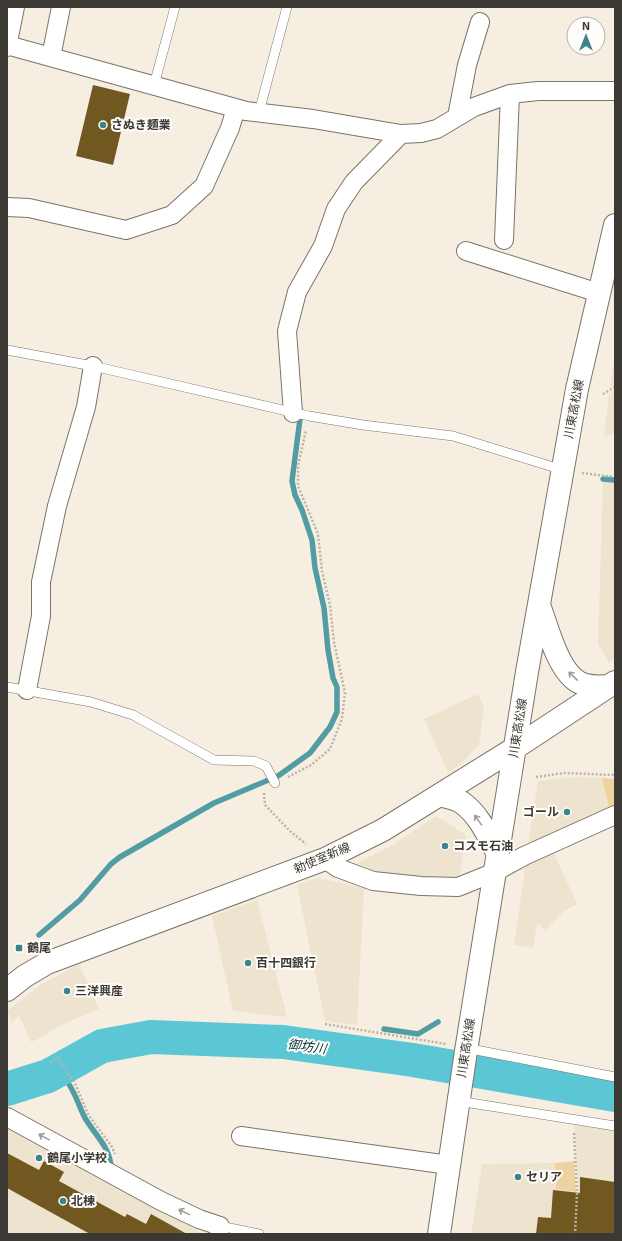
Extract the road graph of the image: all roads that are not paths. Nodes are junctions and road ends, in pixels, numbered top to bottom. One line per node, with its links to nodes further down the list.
1 (15, 7): 6 (street)
2 (61, 7): 7 (street)
3 (175, 7): 8 (lane)
4 (287, 7): 12 (lane)
5 (480, 22): 13 (street)
6 (7, 46): 7 (street)
7 (51, 57): 8 (street)
8 (154, 85): 11 (street)
9 (615, 91): 10 (street)
10 (510, 94): 13 (street); 17 (street)
11 (236, 108): 12 (street); 15 (street)
12 (259, 112): 14 (street)
13 (457, 117): 14 (street)
14 (401, 134): 22 (street)
15 (7, 207)
16 (615, 225): 19 (main road, 川東高松線)
17 (504, 240)
18 (466, 251): 19 (street)
19 (600, 293): 23 (main road, 川東高松線)
20 (7, 350): 21 (lane)
21 (93, 366): 22 (lane); 27 (street)
22 (301, 414): 23 (lane)
23 (563, 470): 24 (main road, 川東高松線)
24 (539, 605): 25 (main road, one-way to 24); 28 (main road, 川東高松線)
25 (612, 684): 28 (main road, 勅使室新線)
26 (7, 687): 27 (lane)
27 (27, 690): 29 (lane)
28 (515, 748): 30 (main road, 勅使室新線); 33 (main road, 川東高松線)
29 (275, 783)
30 (440, 796): 32 (main road, 勅使室新線); 33 (main road, one-way to 30)
31 (615, 815): 33 (street)
32 (326, 859): 33 (street); 34 (main road, 勅使室新線)
33 (496, 863): 35 (main road, 川東高松線)
34 (7, 990)
35 (466, 1050): 36 (lane); 37 (main road, 川東高松線)
36 (615, 1077)
37 (459, 1095): 39 (lane); 41 (main road, 川東高松線)
38 (7, 1117): 42 (street, one-way to 38)
39 (615, 1126)
40 (241, 1136): 41 (street)
41 (449, 1165): 44 (main road, 川東高松線)
42 (219, 1230): 43 (lane)
43 (260, 1234)
44 (439, 1234)

